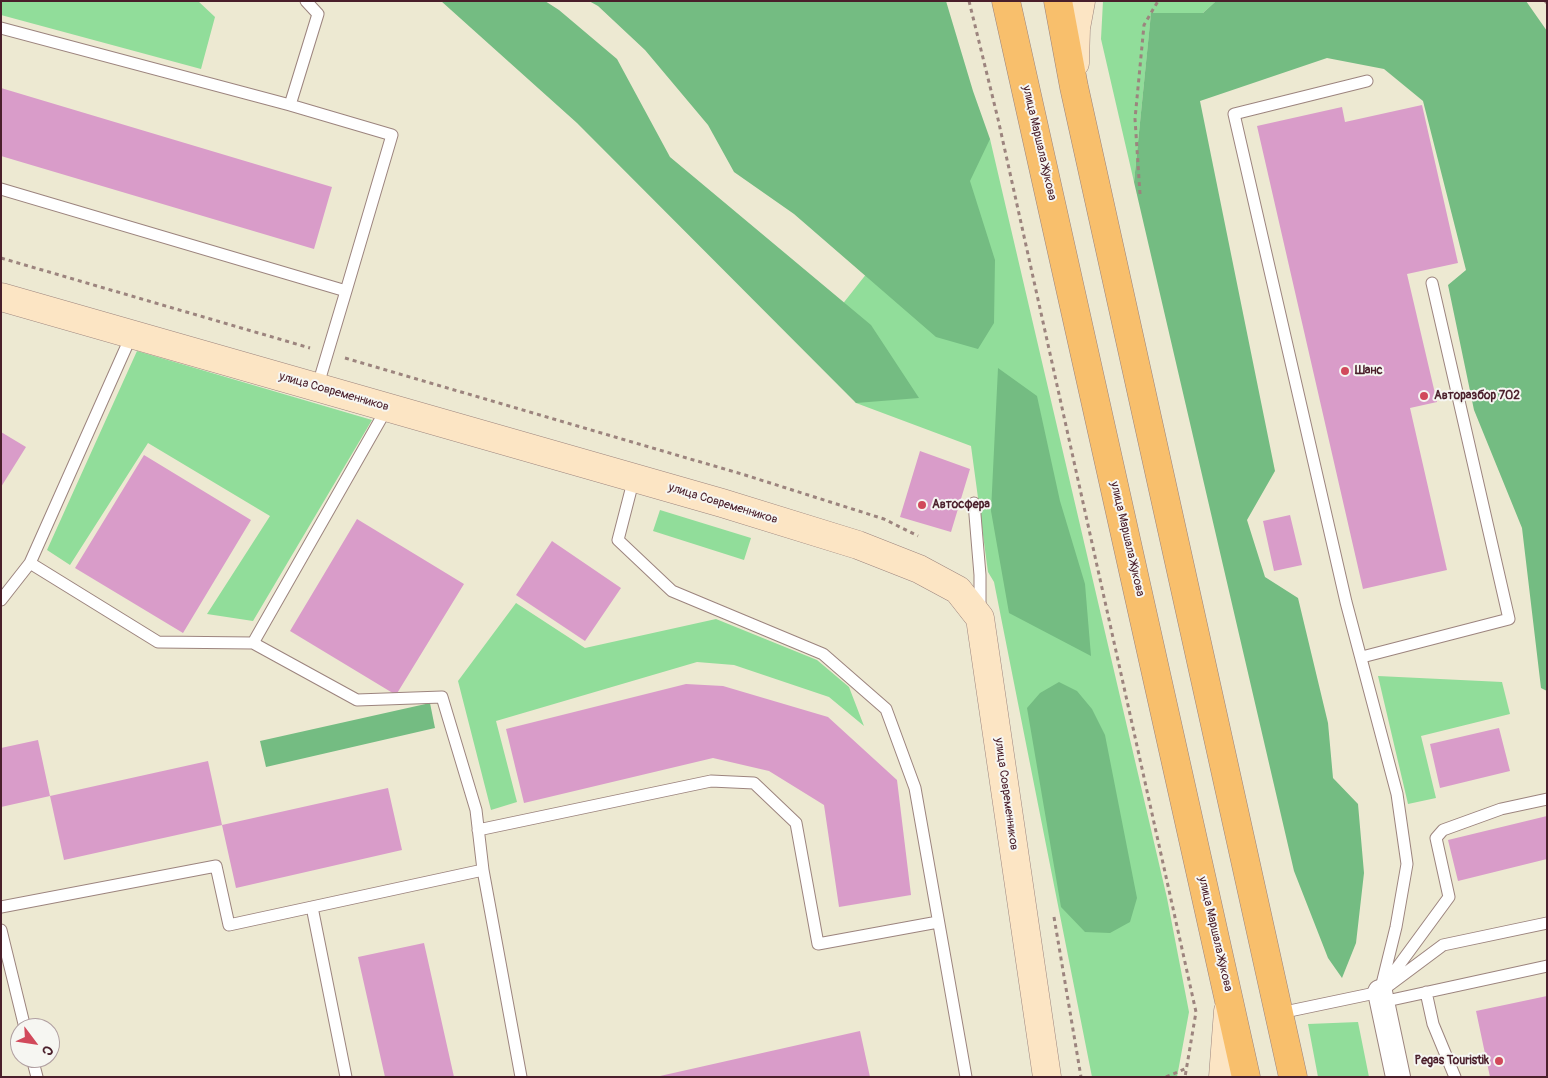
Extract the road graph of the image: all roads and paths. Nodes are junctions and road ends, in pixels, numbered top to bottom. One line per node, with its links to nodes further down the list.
1 (306, 1): 10 (lane)
2 (969, 1): 44 (path)
3 (1006, 1): 40 (main road, улица Маршала Жукова)
4 (1058, 1): 9 (main road)
5 (1080, 1): 9 (street)
6 (1158, 1): 12 (path)
7 (1, 28): 10 (lane)
8 (1367, 81): 28 (lane)
9 (1074, 86): 42 (main road)
10 (290, 105): 15 (lane)
11 (1, 189): 15 (lane)
12 (1140, 194)
13 (1, 258): 18 (path)
14 (1432, 283): 28 (lane)
15 (346, 291): 18 (lane)
16 (1, 298): 17 (street, улица Современников)
17 (132, 334): 19 (street, улица Современников); 24 (lane)
18 (328, 353): 19 (lane); 23 (path)
19 (317, 388): 20 (street, улица Современников)
20 (387, 408): 21 (street, улица Современников); 27 (lane)
21 (634, 477): 26 (street, улица Современников); 35 (lane)
22 (974, 503): 26 (lane)
23 (919, 537)
24 (30, 563): 25 (lane); 27 (lane)
25 (1, 600)
26 (980, 618): 48 (street, улица Современников)
27 (252, 644): 30 (lane)
28 (1362, 657): 41 (lane)
29 (1547, 799): 41 (lane)
30 (478, 830): 31 (lane); 35 (lane)
31 (483, 870): 33 (lane); 46 (lane)
32 (1, 907): 33 (lane)
33 (312, 907): 45 (lane)
34 (1053, 913): 49 (path)
35 (938, 922): 47 (lane)
36 (1547, 923): 41 (lane)
37 (1, 930): 43 (lane)
38 (1547, 966): 39 (lane)
39 (1426, 992): 41 (lane); 56 (lane)
40 (1229, 994): 52 (street); 53 (main road, улица Маршала Жукова)
41 (1381, 997): 42 (lane); 55 (street)
42 (1280, 1013): 54 (main road)
43 (23, 1018)
44 (1187, 1068): 50 (path); 51 (path)
45 (346, 1077)
46 (521, 1077)
47 (966, 1077)
48 (1048, 1077)
49 (1081, 1077)
50 (1166, 1077)
51 (1185, 1077)
52 (1223, 1077)
53 (1246, 1077)
54 (1293, 1077)
55 (1398, 1077)
56 (1455, 1077)

